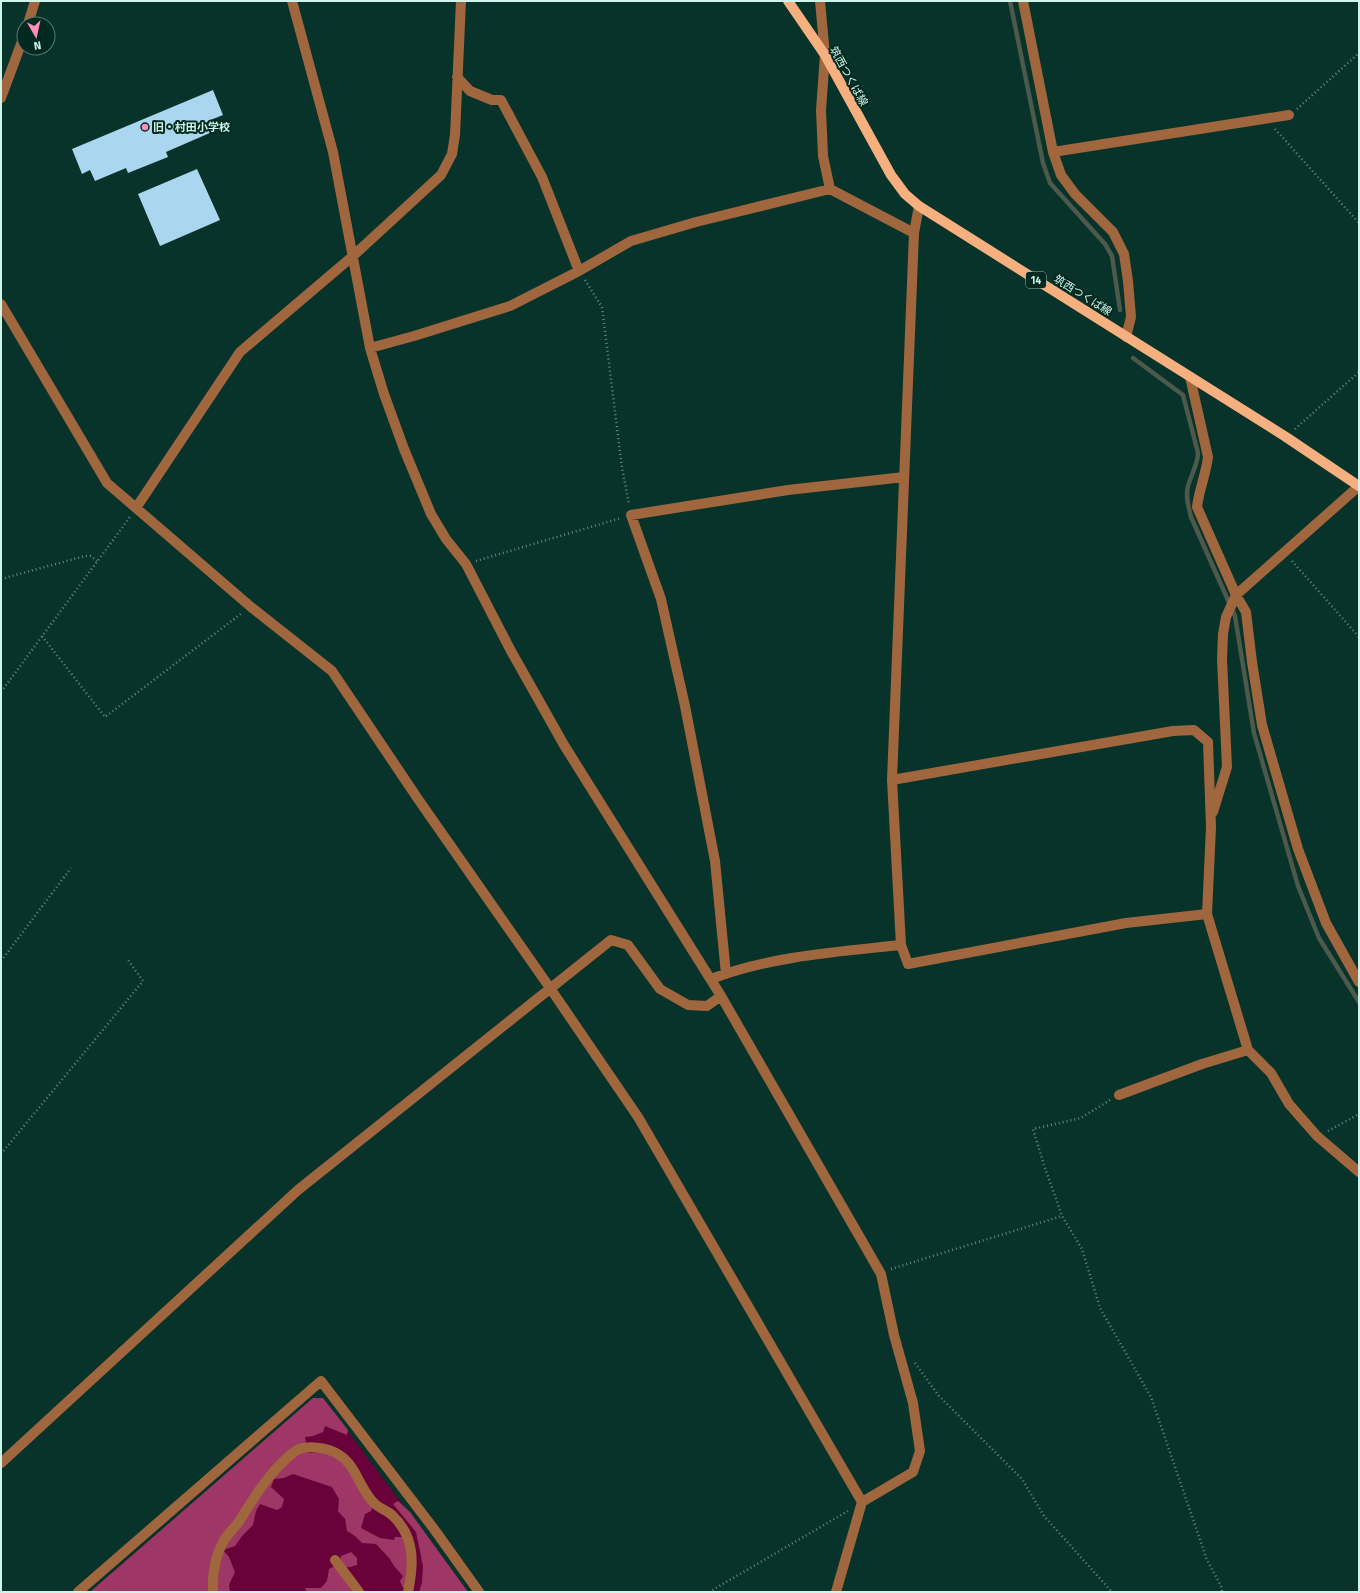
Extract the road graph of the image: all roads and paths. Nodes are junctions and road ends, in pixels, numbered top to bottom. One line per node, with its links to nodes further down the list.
1 (35, 1): 7 (street)
2 (292, 1): 21 (street)
3 (461, 1): 11 (street)
4 (788, 1): 9 (main road, 筑西つくば線 / 14)
5 (820, 1): 9 (street)
6 (1022, 1): 16 (street)
7 (30, 16)
8 (1359, 53): 13 (path)
9 (824, 55): 17 (street); 18 (main road, 筑西つくば線 / 14)
10 (17, 56): 12 (street)
11 (457, 77): 21 (street); 22 (street)
12 (1, 98)
13 (1289, 115): 14 (street); 15 (path)
14 (1267, 119): 15 (path); 16 (street)
15 (1275, 128): 19 (path)
16 (1053, 152): 24 (street)
17 (830, 189): 20 (street); 22 (street)
18 (919, 206): 20 (street); 24 (main road, 筑西つくば線 / 14)
19 (1359, 223)
20 (914, 233): 29 (street)
21 (353, 256): 25 (street); 31 (street)
22 (580, 270): 25 (street); 32 (path)
23 (1, 304): 31 (street)
24 (1126, 337): 27 (main road, 筑西つくば線 / 14)
25 (370, 348): 35 (street)
26 (1359, 372): 28 (path)
27 (1190, 377): 28 (main road, 筑西つくば線 / 14); 37 (street)
28 (1286, 437): 30 (main road, 筑西つくば線 / 14)
29 (904, 477): 32 (street); 42 (street)
30 (1359, 486): 33 (street)
31 (136, 508): 34 (path); 38 (street)
32 (631, 515): 35 (path); 49 (street)
33 (1284, 552): 37 (street); 40 (path)
34 (97, 561): 36 (path); 39 (path)
35 (466, 564): 50 (street)
36 (1, 579)
37 (1236, 595): 43 (street); 51 (street)
38 (250, 607): 39 (path); 52 (street)
39 (42, 636): 41 (path)
40 (1359, 637)
41 (1, 692)
42 (892, 780): 43 (street); 46 (street)
43 (1211, 820): 45 (street)
44 (71, 868): 48 (path)
45 (1207, 914): 46 (street); 54 (street)
46 (901, 945): 49 (street)
47 (128, 960): 58 (path)
48 (1, 961)
49 (726, 974): 50 (street)
50 (711, 980): 53 (street)
51 (1359, 982)
52 (550, 988): 53 (street); 63 (street); 64 (street)
53 (721, 996): 61 (street)
54 (1248, 1050): 55 (street); 57 (street)
55 (1119, 1095): 60 (path)
56 (1359, 1114): 57 (path)
57 (1317, 1136): 59 (street)
58 (1, 1154)
59 (1359, 1172)
60 (1062, 1216): 61 (path); 74 (path)
61 (881, 1274): 64 (street)
62 (912, 1359): 73 (path)
63 (1, 1463)
64 (862, 1502): 71 (path); 72 (street)
65 (334, 1560): 68 (street)
66 (78, 1592): 70 (street)
67 (213, 1592): 69 (street)
68 (359, 1592)
69 (408, 1592)
70 (479, 1592)
71 (709, 1592)
72 (836, 1592)
73 (1112, 1592)
74 (1222, 1592)

